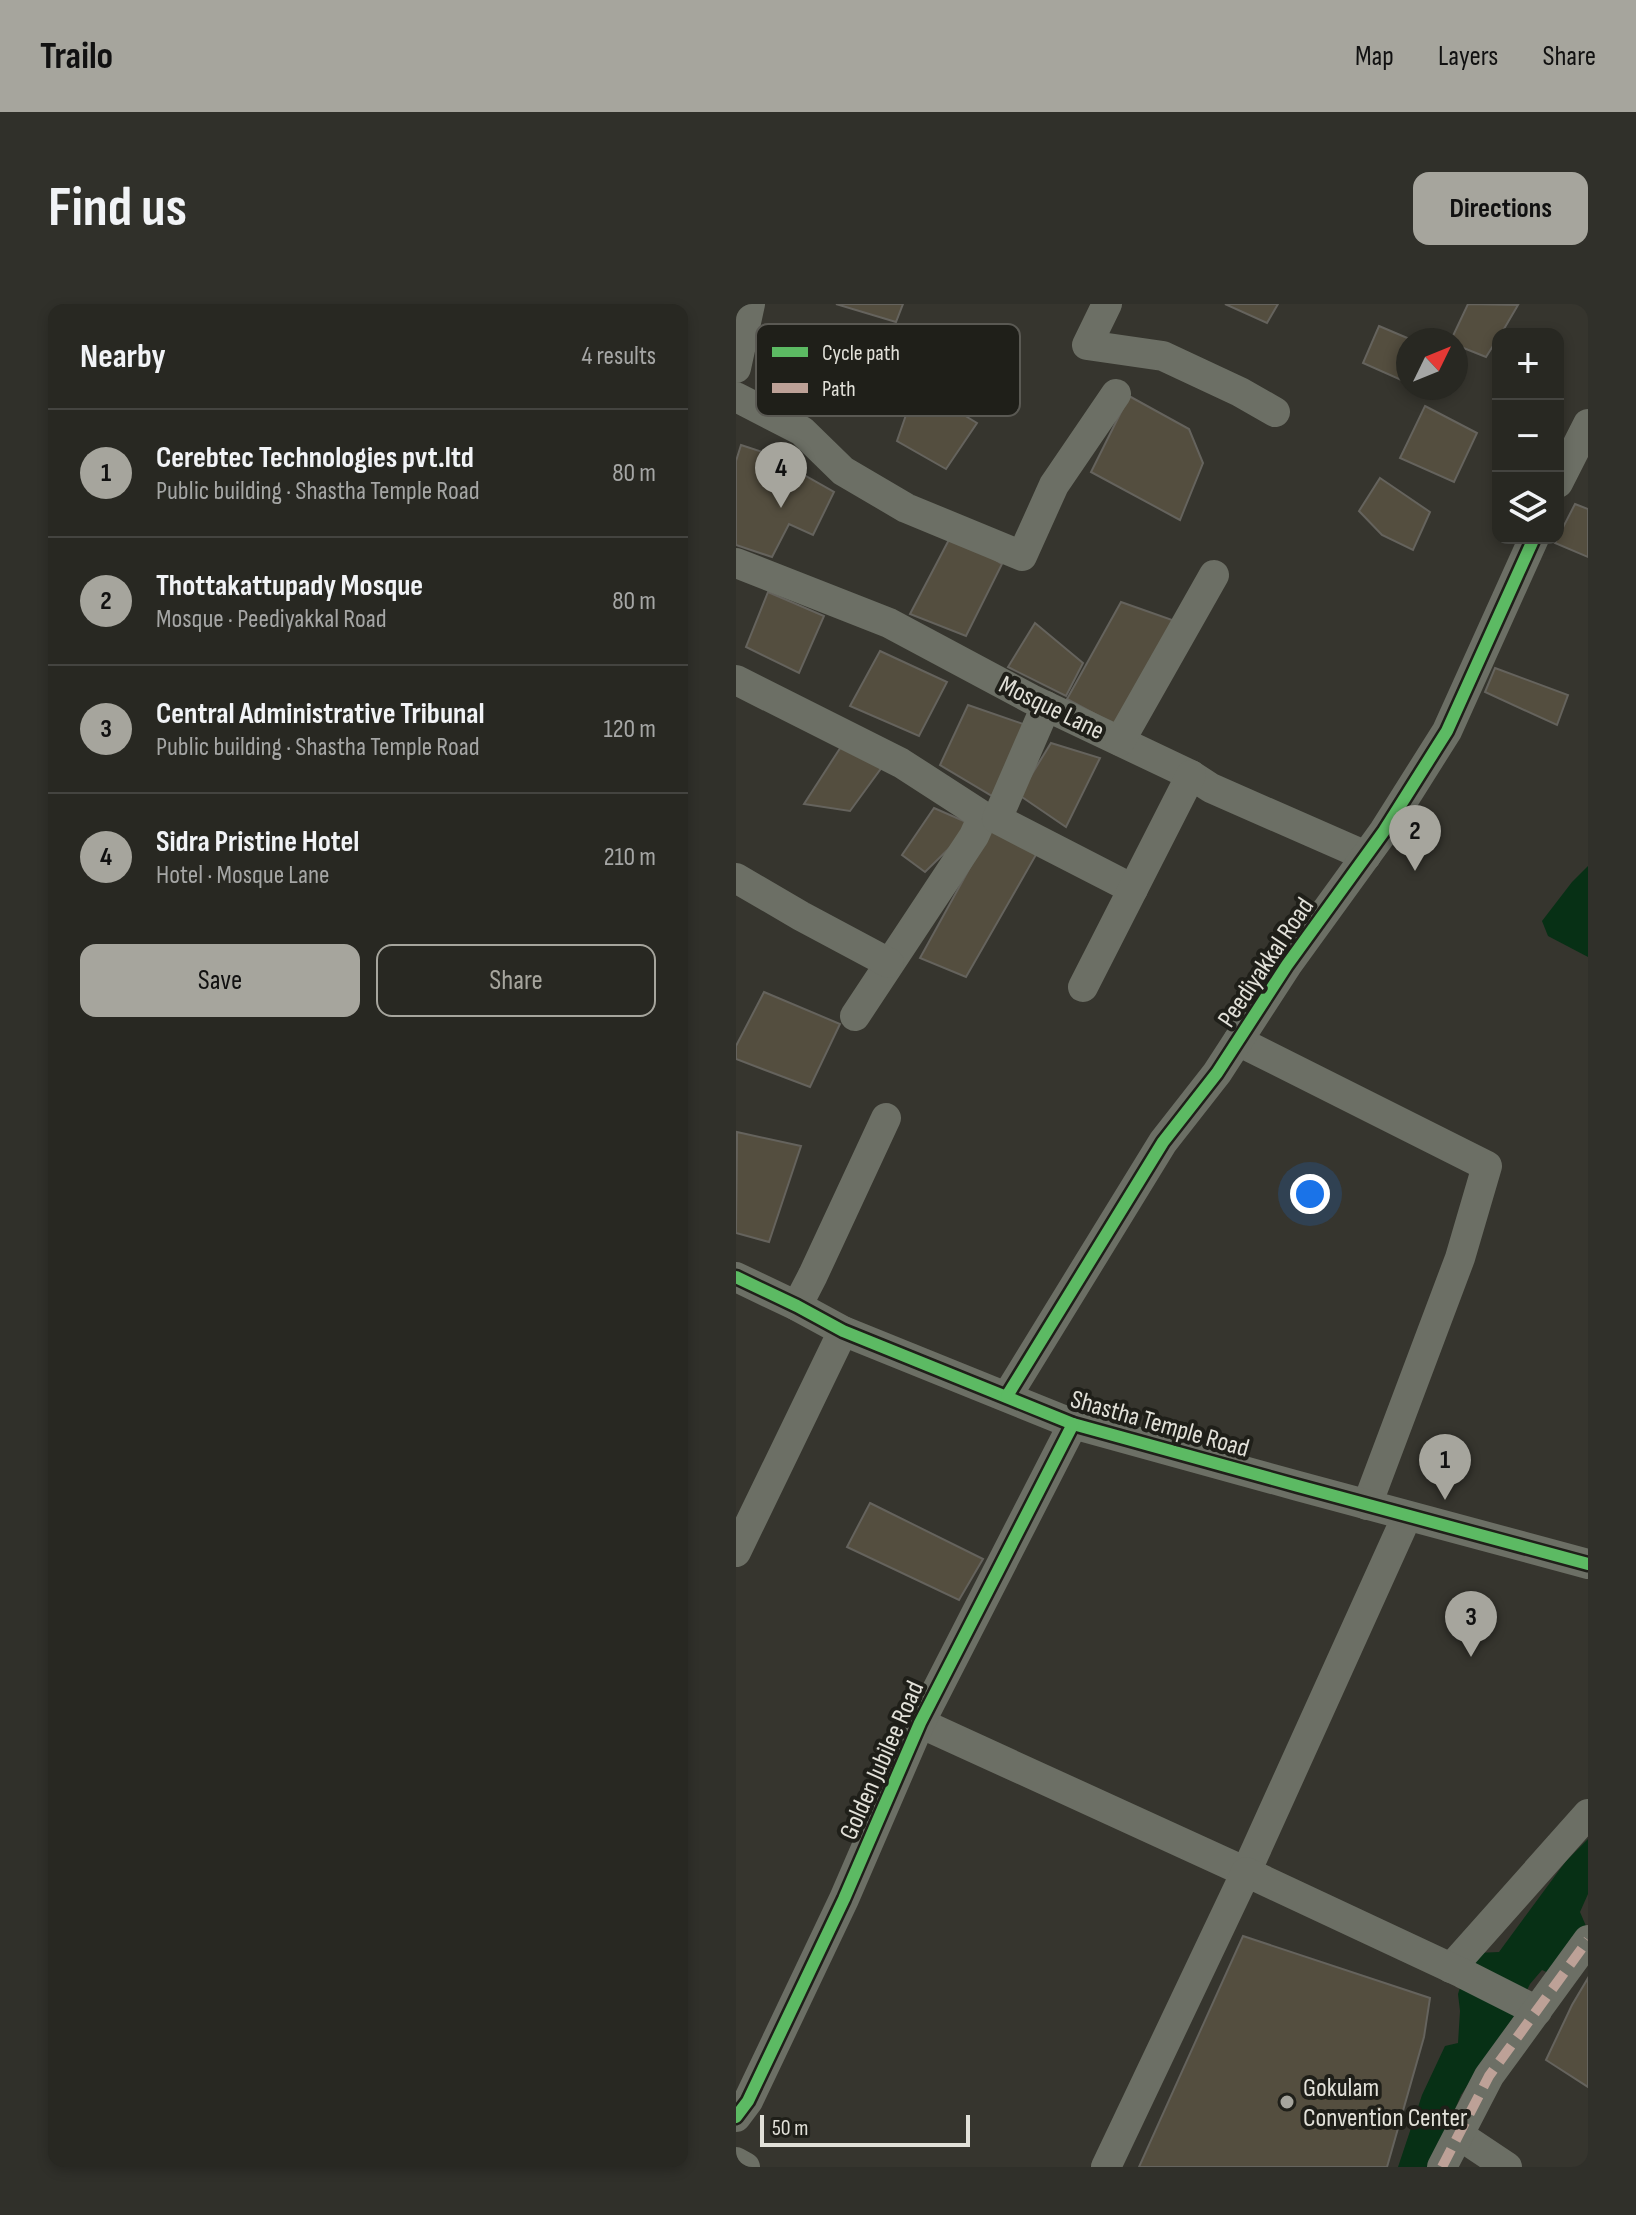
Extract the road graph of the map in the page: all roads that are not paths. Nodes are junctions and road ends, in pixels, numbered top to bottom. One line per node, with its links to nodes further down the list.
1 (750, 304): 3 (street)
2 (1107, 304): 7 (street)
3 (736, 368)
4 (1116, 394): 8 (street)
5 (736, 397): 6 (street)
6 (756, 407)
7 (1275, 412)
8 (773, 416)
9 (1588, 424): 10 (street)
10 (1564, 472)
11 (1531, 544): 18 (street, Peediyakkal Road)
12 (736, 563): 15 (street, Mosque Lane)
13 (1214, 575): 16 (street)
14 (736, 680): 21 (street)
15 (1046, 706): 16 (street, Mosque Lane); 20 (street)
16 (1120, 741): 17 (street, Mosque Lane)
17 (1191, 775): 18 (street, Mosque Lane); 20 (street)
18 (1366, 856): 24 (street, Peediyakkal Road)
19 (736, 878): 21 (street)
20 (1133, 889): 22 (street)
21 (889, 963): 23 (street)
22 (1083, 987)
23 (855, 1016)
24 (1238, 1041): 29 (street, Peediyakkal Road); 31 (street)
25 (886, 1118): 27 (street)
26 (736, 1277): 27 (street, Shastha Temple Road)
27 (797, 1306): 28 (street, Shastha Temple Road)
28 (843, 1331): 29 (street, Shastha Temple Road); 33 (street)
29 (1007, 1396): 30 (street, Shastha Temple Road)
30 (1073, 1424): 31 (street, Shastha Temple Road); 35 (street, Golden Jubilee Road)
31 (1367, 1505): 32 (street, Shastha Temple Road)
32 (1407, 1516): 34 (street, Shastha Temple Road); 37 (street)
33 (736, 1552)
34 (1588, 1564)
35 (920, 1723): 37 (street); 41 (street, Golden Jubilee Road)
36 (1588, 1814): 39 (street)
37 (1246, 1872): 39 (street); 45 (street)
38 (1588, 1940): 40 (street)
39 (1457, 1970): 40 (street)
40 (1530, 2007): 42 (street)
41 (736, 2117)
42 (1459, 2135): 46 (street); 47 (street)
43 (736, 2162): 44 (street)
44 (745, 2167)
45 (1106, 2167)
46 (1442, 2167)
47 (1507, 2167)

